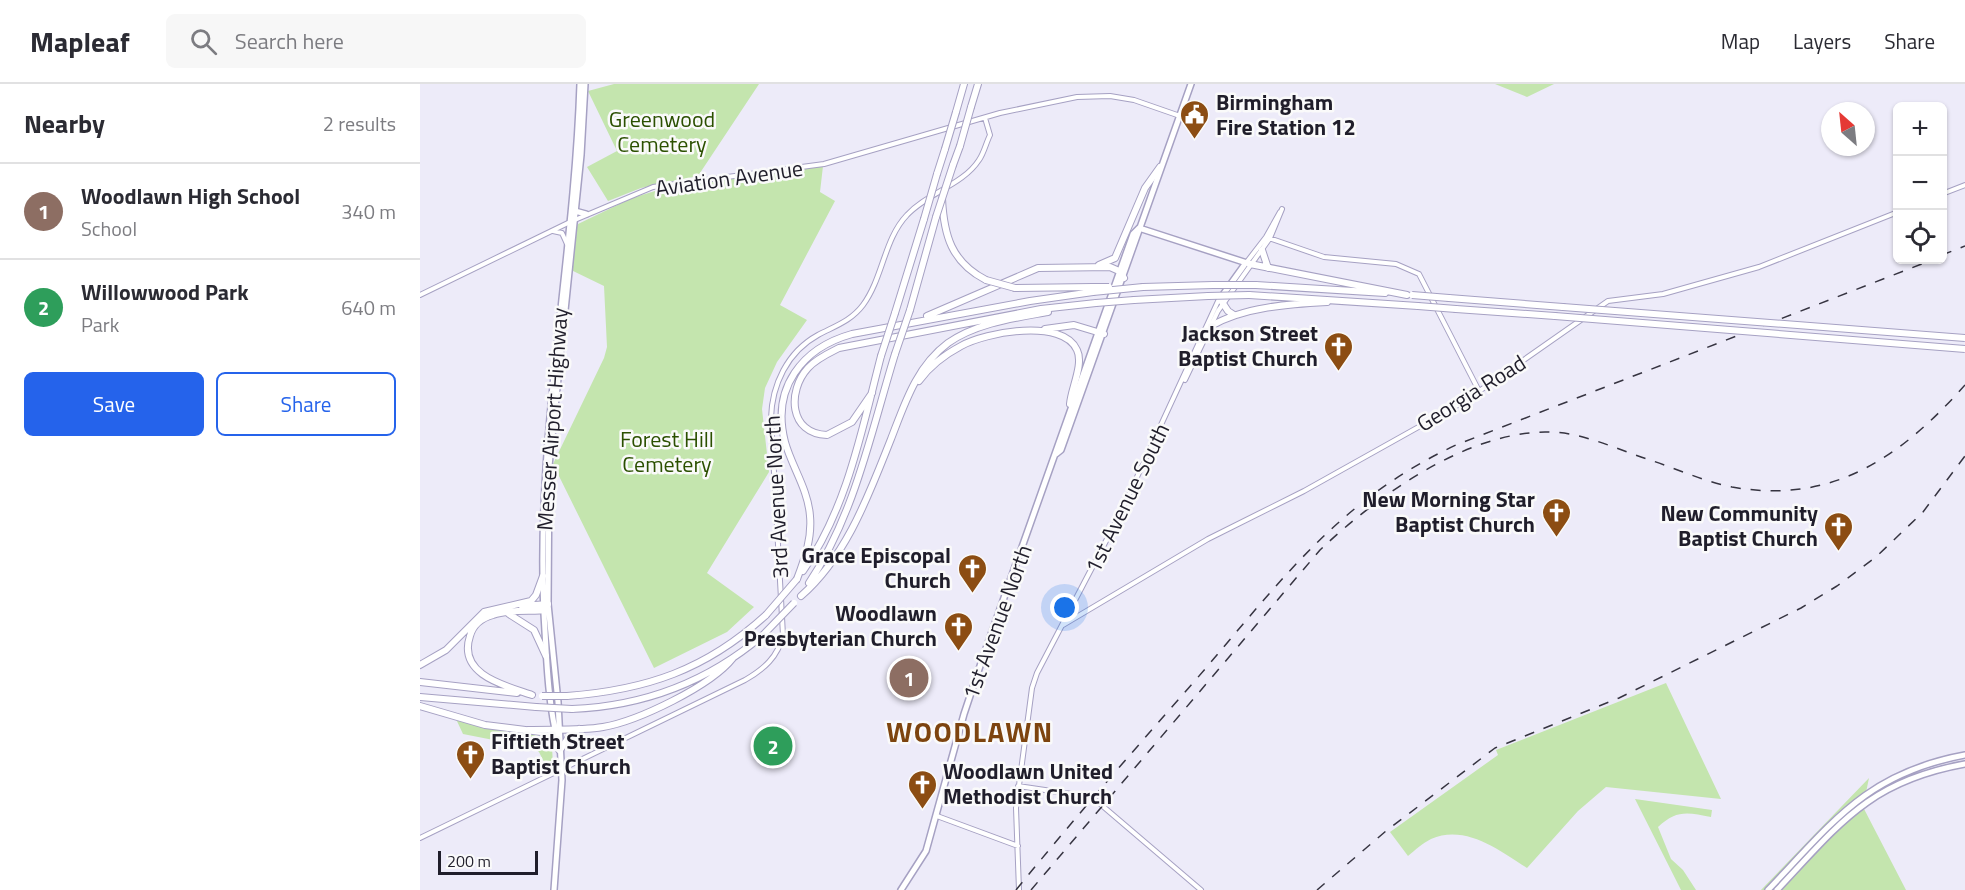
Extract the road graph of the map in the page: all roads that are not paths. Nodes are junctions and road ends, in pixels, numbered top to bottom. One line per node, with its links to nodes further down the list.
1 (580, 84): 15 (main road, Messer Airport Highway)
2 (585, 84): 12 (main road, Messer Airport Highway)
3 (964, 84): 41 (highway, bridge)
4 (978, 84): 11 (highway, bridge)
5 (1191, 84): 6 (main road, 1st Avenue North)
6 (1180, 116): 7 (street, Aviation Avenue); 8 (main road, 1st Avenue North)
7 (985, 118): 13 (street, Aviation Avenue); 65 (street, 3rd Avenue North)
8 (1160, 167): 16 (main road, 1st Avenue North); 22 (highway)
9 (1965, 185): 10 (street)
10 (1947, 192)
11 (942, 198): 26 (highway, bridge); 47 (highway, bridge)
12 (575, 211): 13 (main road); 15 (main road, Messer Airport Highway)
13 (586, 214): 15 (street, Aviation Avenue)
14 (1893, 214): 40 (street, Georgia Road)
15 (572, 221): 17 (street, Aviation Avenue); 19 (main road, Messer Airport Highway); 48 (main road, Messer Airport Highway)
16 (1139, 228): 21 (main road); 24 (main road, 1st Avenue North); 25 (main road, 1st Avenue North)
17 (546, 233): 19 (street); 27 (street, Aviation Avenue)
18 (1268, 238): 18 (street, 1st Avenue South); 20 (street, 1st Avenue South); 21 (street, 1st Avenue South); 40 (street)
19 (567, 244): 45 (main road, Messer Airport Highway)
20 (1262, 250): 21 (street, 1st Avenue South); 23 (highway)
21 (1247, 264): 23 (highway); 30 (main road, 1st Avenue South)
22 (1097, 266): 24 (highway); 33 (highway)
23 (1268, 268): 28 (highway)
24 (1119, 271): 25 (highway); 36 (main road, 1st Avenue North)
25 (1124, 278): 36 (main road, 1st Avenue North)
26 (1093, 289): 28 (highway, bridge); 33 (highway)
27 (420, 295)
28 (1410, 295): 37 (highway, bridge)
29 (1356, 301): 31 (highway, bridge); 32 (highway); 38 (highway, bridge)
30 (1221, 302): 32 (highway); 34 (street, 1st Avenue South); 39 (street, 1st Avenue South)
31 (1081, 305): 41 (highway); 43 (highway)
32 (1234, 315): 34 (highway)
33 (909, 323): 46 (highway)
34 (1211, 326): 39 (street, 1st Avenue South)
35 (1036, 332): 36 (highway); 42 (highway); 43 (highway)
36 (1100, 333): 42 (main road, 1st Avenue North); 44 (main road, 1st Avenue North)
37 (1965, 338)
38 (1965, 349)
39 (1182, 382): 51 (street, 1st Avenue South)
40 (1479, 391): 51 (street, Georgia Road)
41 (872, 393): 46 (highway)
42 (1070, 404): 44 (main road, 1st Avenue North)
43 (904, 405): 47 (highway)
44 (1056, 454): 68 (main road, 1st Avenue North)
45 (543, 576): 48 (main road, Messer Airport Highway); 49 (highway)
46 (797, 579): 56 (highway, bridge)
47 (801, 596): 53 (highway, bridge)
48 (546, 608): 49 (highway); 50 (highway); 52 (main road, Messer Airport Highway); 59 (main road, Messer Airport Highway)
49 (494, 609): 54 (highway)
50 (506, 613): 52 (highway); 56 (highway)
51 (1063, 625): 66 (street, 1st Avenue South)
52 (546, 656): 59 (main road, Messer Airport Highway)
53 (733, 658): 57 (highway, bridge); 60 (highway)
54 (420, 665)
55 (420, 682): 56 (highway)
56 (532, 695)
57 (420, 697)
58 (420, 706): 61 (highway)
59 (557, 728): 60 (highway); 61 (highway); 62 (main road, Messer Airport Highway)
60 (579, 729): 62 (highway)
61 (528, 730): 62 (highway)
62 (560, 751): 65 (main road, Messer Airport Highway)
63 (1965, 755): 67 (main road)
64 (1965, 764): 67 (main road)
65 (561, 768): 69 (street); 71 (main road, Messer Airport Highway)
66 (1018, 786): 70 (street, 1st Avenue South); 74 (street)
67 (1849, 812): 75 (main road); 76 (main road)
68 (937, 816): 70 (street); 72 (main road, 1st Avenue North)
69 (420, 838)
70 (1018, 846): 73 (street, 1st Avenue South)
71 (554, 890)
72 (902, 890)
73 (1019, 890)
74 (1201, 890)
75 (1768, 890)
76 (1778, 890)

